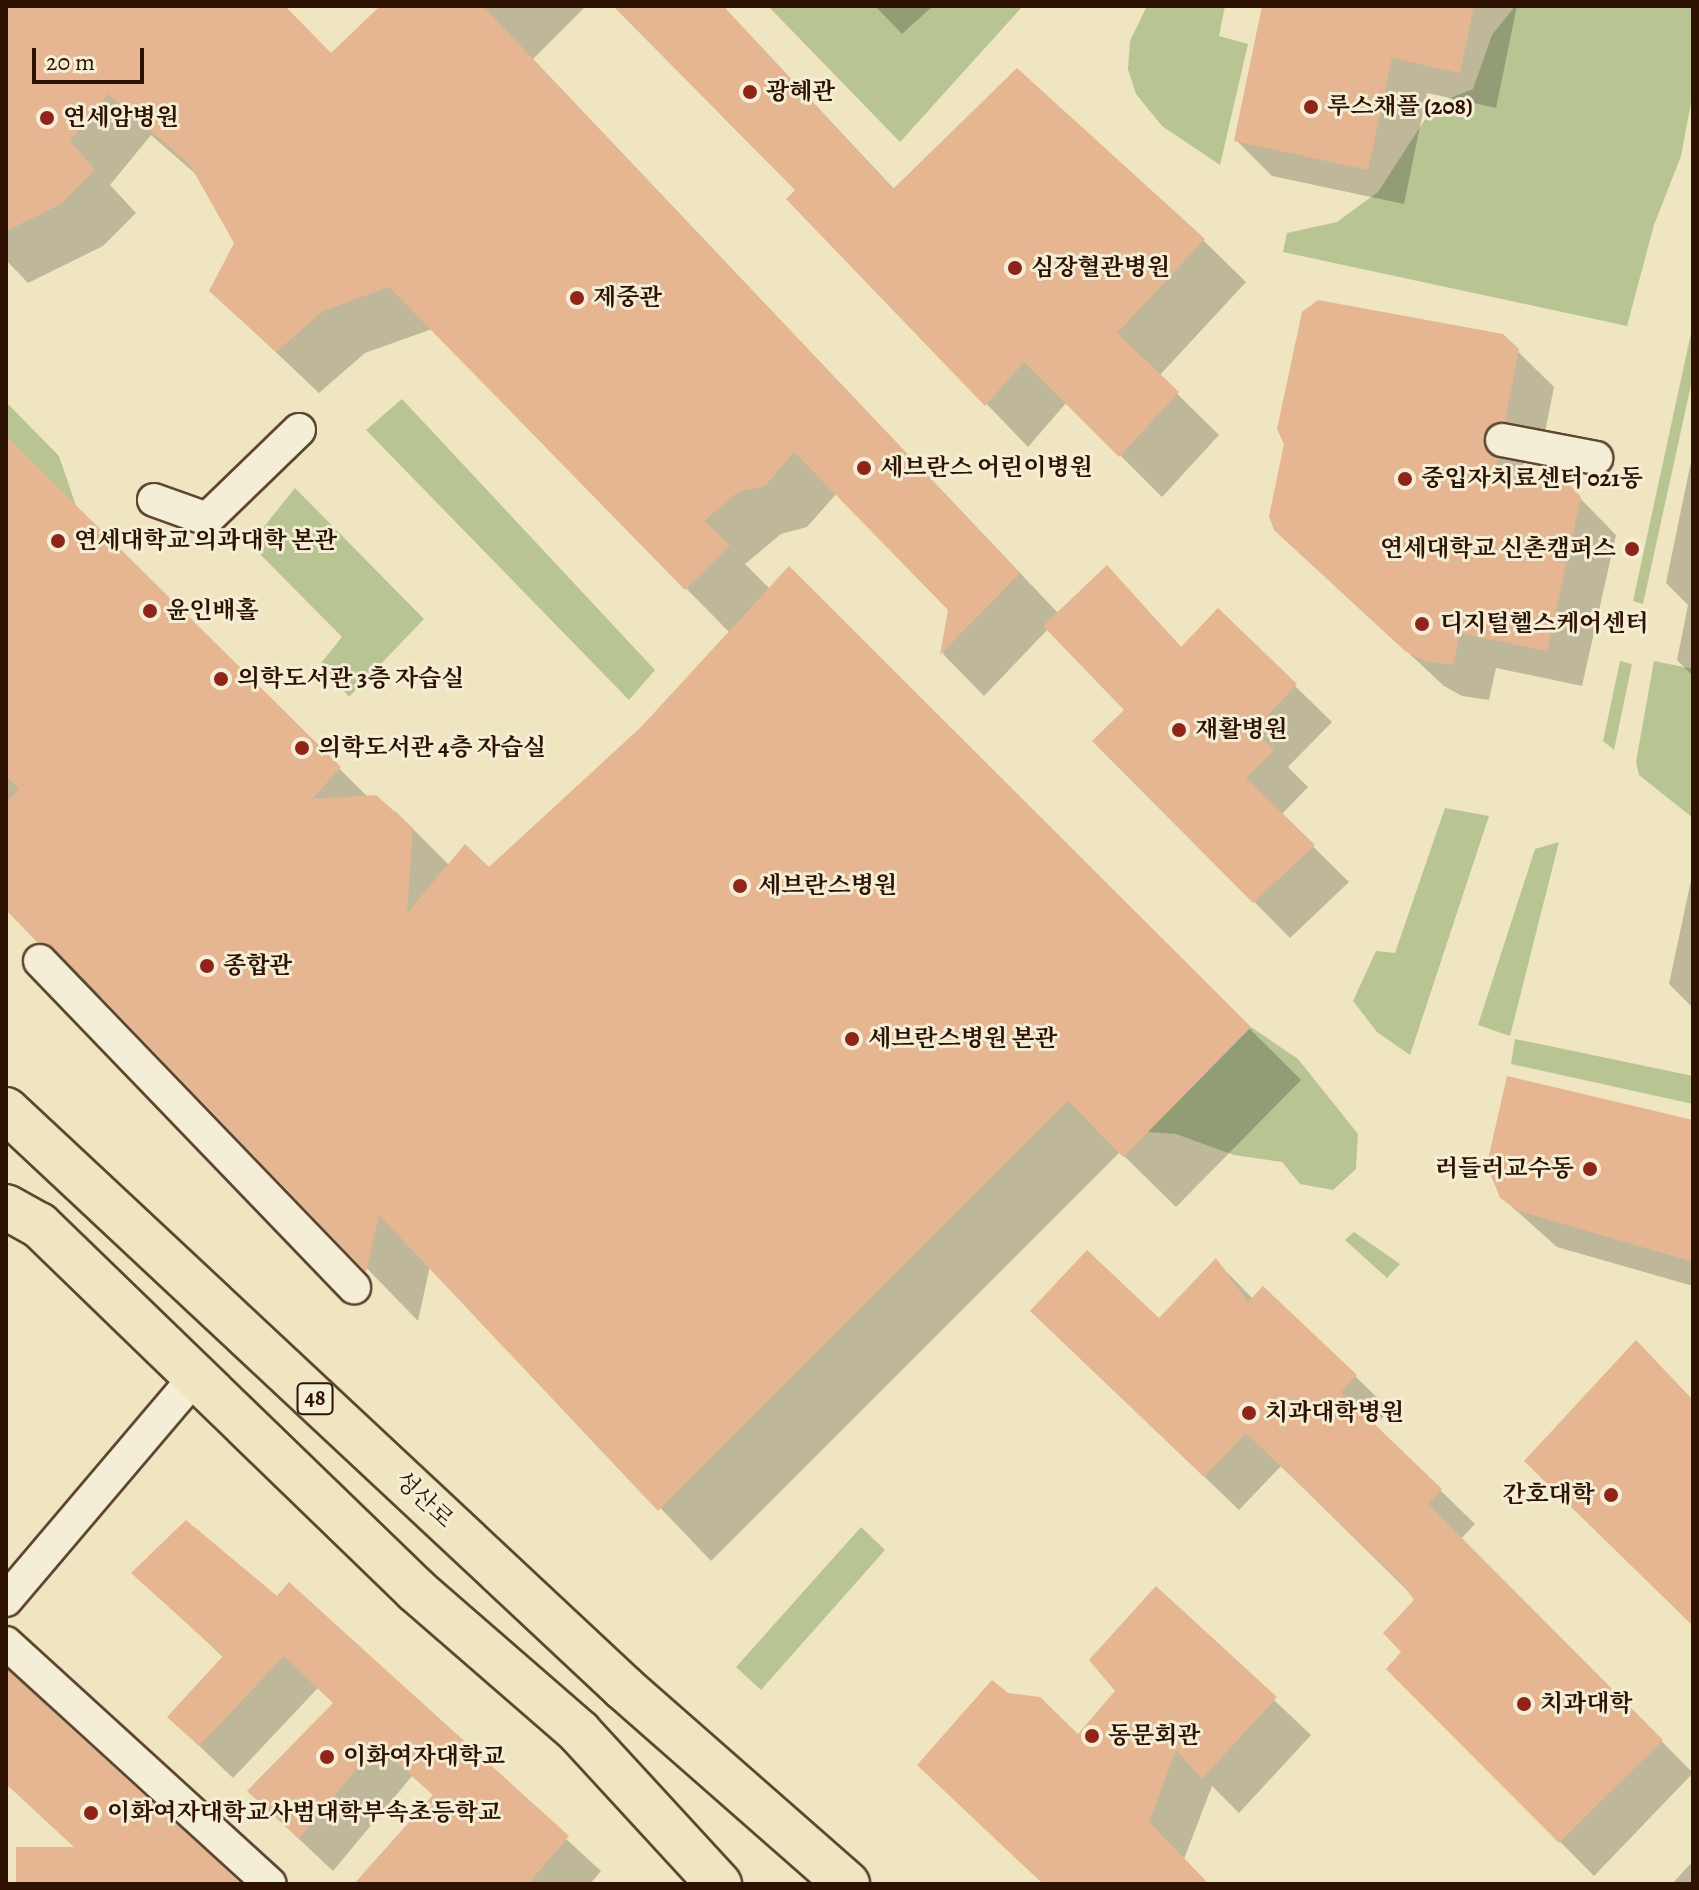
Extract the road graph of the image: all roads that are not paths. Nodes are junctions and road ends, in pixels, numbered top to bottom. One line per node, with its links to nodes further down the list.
1 (299, 430): 4 (street)
2 (1502, 440): 3 (street)
3 (1596, 458)
4 (154, 500)
5 (40, 961): 8 (street)
6 (6, 1110): 14 (main road, 성산로 / 48)
7 (6, 1207): 9 (main road)
8 (354, 1287)
9 (196, 1376): 10 (street); 13 (main road)
10 (6, 1600)
11 (6, 1643): 12 (street)
12 (270, 1884)
13 (719, 1884)
14 (847, 1884)

